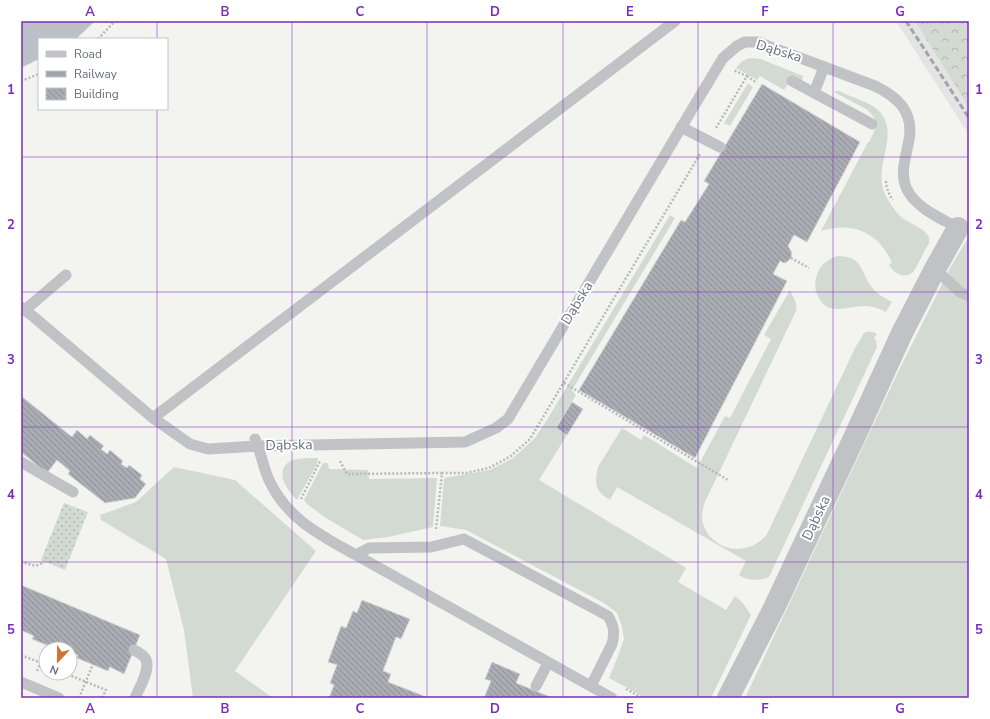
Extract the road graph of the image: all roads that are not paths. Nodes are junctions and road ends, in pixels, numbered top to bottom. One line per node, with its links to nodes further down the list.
1 (675, 21): 13 (lane)
2 (824, 67): 4 (lane); 6 (lane, Dąbska); 8 (lane, Dąbska)
3 (792, 81): 4 (lane)
4 (814, 93): 5 (lane)
5 (872, 124)
6 (681, 127): 7 (lane); 14 (lane, Dąbska)
7 (720, 148)
8 (958, 228): 9 (street, Dąbska)
9 (934, 269): 11 (lane); 26 (street, Dąbska)
10 (66, 275): 12 (lane)
11 (969, 296)
12 (23, 309): 13 (lane, Dąbska)
13 (153, 418): 14 (lane, Dąbska)
14 (256, 442): 17 (lane)
15 (21, 462): 16 (lane)
16 (73, 492)
17 (356, 555): 19 (lane); 22 (lane)
18 (134, 650): 24 (lane)
19 (548, 663): 21 (lane); 22 (lane)
20 (26, 684): 23 (lane)
21 (536, 686)
22 (591, 686): 25 (lane)
23 (59, 698)
24 (134, 698)
25 (612, 698)
26 (728, 698)

